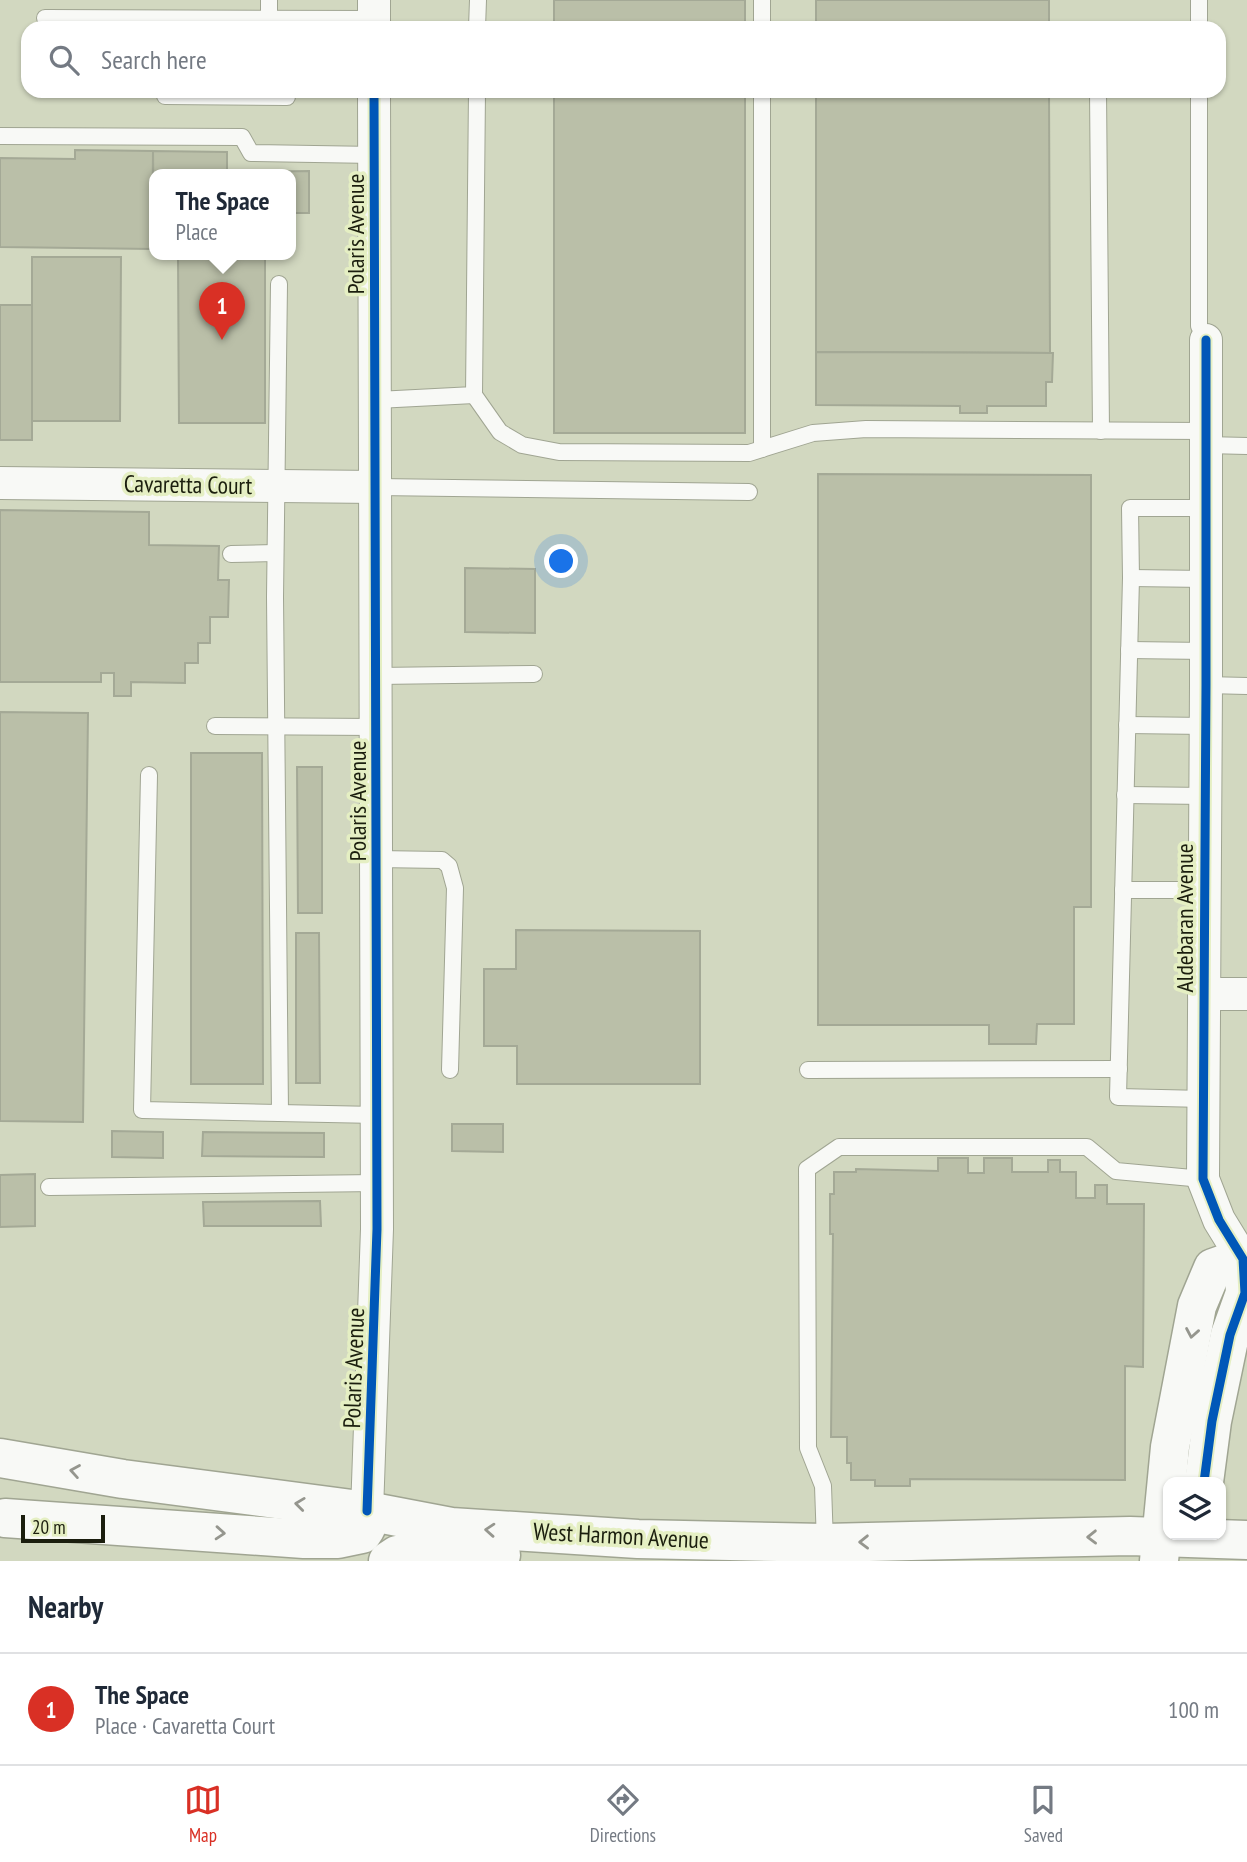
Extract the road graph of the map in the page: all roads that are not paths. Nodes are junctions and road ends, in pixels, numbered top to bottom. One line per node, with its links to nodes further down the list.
1 (269, 0): 7 (lane)
2 (478, 0): 10 (lane)
3 (762, 0): 11 (lane)
4 (1199, 0): 12 (lane)
5 (374, 16): 7 (lane)
6 (45, 18): 8 (lane)
7 (269, 18): 9 (lane)
8 (118, 21)
9 (208, 21)
10 (477, 21)
11 (762, 21)
12 (1199, 21)
13 (374, 98): 19 (street, Polaris Avenue)
14 (477, 98): 22 (lane)
15 (762, 98): 27 (lane)
16 (1098, 98): 24 (lane)
17 (1199, 98): 21 (lane)
18 (0, 136): 19 (lane)
19 (375, 155): 23 (street, Polaris Avenue)
20 (279, 284): 29 (lane)
21 (1206, 340): 25 (street, Aldebaran Avenue)
22 (474, 395): 23 (lane); 27 (lane)
23 (377, 400): 30 (street, Polaris Avenue)
24 (1101, 430): 25 (lane); 27 (lane)
25 (1206, 438): 26 (lane); 32 (street, Aldebaran Avenue)
26 (1247, 446)
27 (762, 449)
28 (0, 483): 29 (street, Cavaretta Court)
29 (275, 486): 30 (street, Cavaretta Court); 33 (lane)
30 (377, 487): 31 (lane); 40 (street, Polaris Avenue)
31 (750, 492)
32 (1206, 508): 35 (lane); 36 (street, Aldebaran Avenue)
33 (275, 553): 34 (lane); 45 (lane)
34 (231, 554)
35 (1131, 578): 36 (lane); 37 (lane)
36 (1206, 579): 38 (street, Aldebaran Avenue)
37 (1129, 650): 38 (lane); 43 (lane)
38 (1206, 651): 41 (street, Aldebaran Avenue)
39 (534, 674): 40 (lane)
40 (377, 676): 47 (street, Polaris Avenue)
41 (1206, 685): 42 (lane); 46 (street, Aldebaran Avenue)
42 (1247, 686)
43 (1127, 725): 46 (lane); 49 (lane)
44 (215, 726): 45 (lane)
45 (276, 726): 47 (lane); 60 (lane)
46 (1206, 726): 50 (street, Aldebaran Avenue)
47 (377, 727): 51 (street, Polaris Avenue)
48 (149, 775): 60 (lane)
49 (1125, 795): 50 (lane); 52 (lane)
50 (1206, 796): 53 (street, Aldebaran Avenue)
51 (377, 859): 57 (lane); 61 (street, Polaris Avenue)
52 (1123, 890): 53 (lane); 56 (lane)
53 (1205, 890): 54 (street, Aldebaran Avenue)
54 (1204, 994): 55 (street); 59 (street, Aldebaran Avenue)
55 (1247, 994)
56 (1119, 1069): 58 (lane); 59 (lane)
57 (450, 1070)
58 (808, 1070)
59 (1204, 1099): 62 (street, Aldebaran Avenue)
60 (280, 1113): 61 (lane)
61 (377, 1115): 63 (street, Polaris Avenue)
62 (1203, 1179): 65 (street, Aldebaran Avenue); 72 (lane)
63 (377, 1183): 64 (lane); 68 (street, Polaris Avenue)
64 (49, 1187)
65 (1245, 1258): 67 (main road, Aldebaran Avenue); 74 (main road, one-way to 74)
66 (0, 1458): 68 (main road, West Harmon Avenue, one-way to 66)
67 (1205, 1477)
68 (368, 1511): 69 (main road, one-way to 68); 71 (main road, West Harmon Avenue, one-way to 68)
69 (3, 1517): 75 (main road)
70 (1247, 1540): 73 (main road, West Harmon Avenue)
71 (722, 1541): 72 (main road, West Harmon Avenue); 76 (main road)
72 (825, 1543): 74 (main road, West Harmon Avenue, one-way to 72)
73 (1203, 1545): 74 (main road, West Harmon Avenue)
74 (1159, 1549)
75 (225, 1561)
76 (388, 1561)

